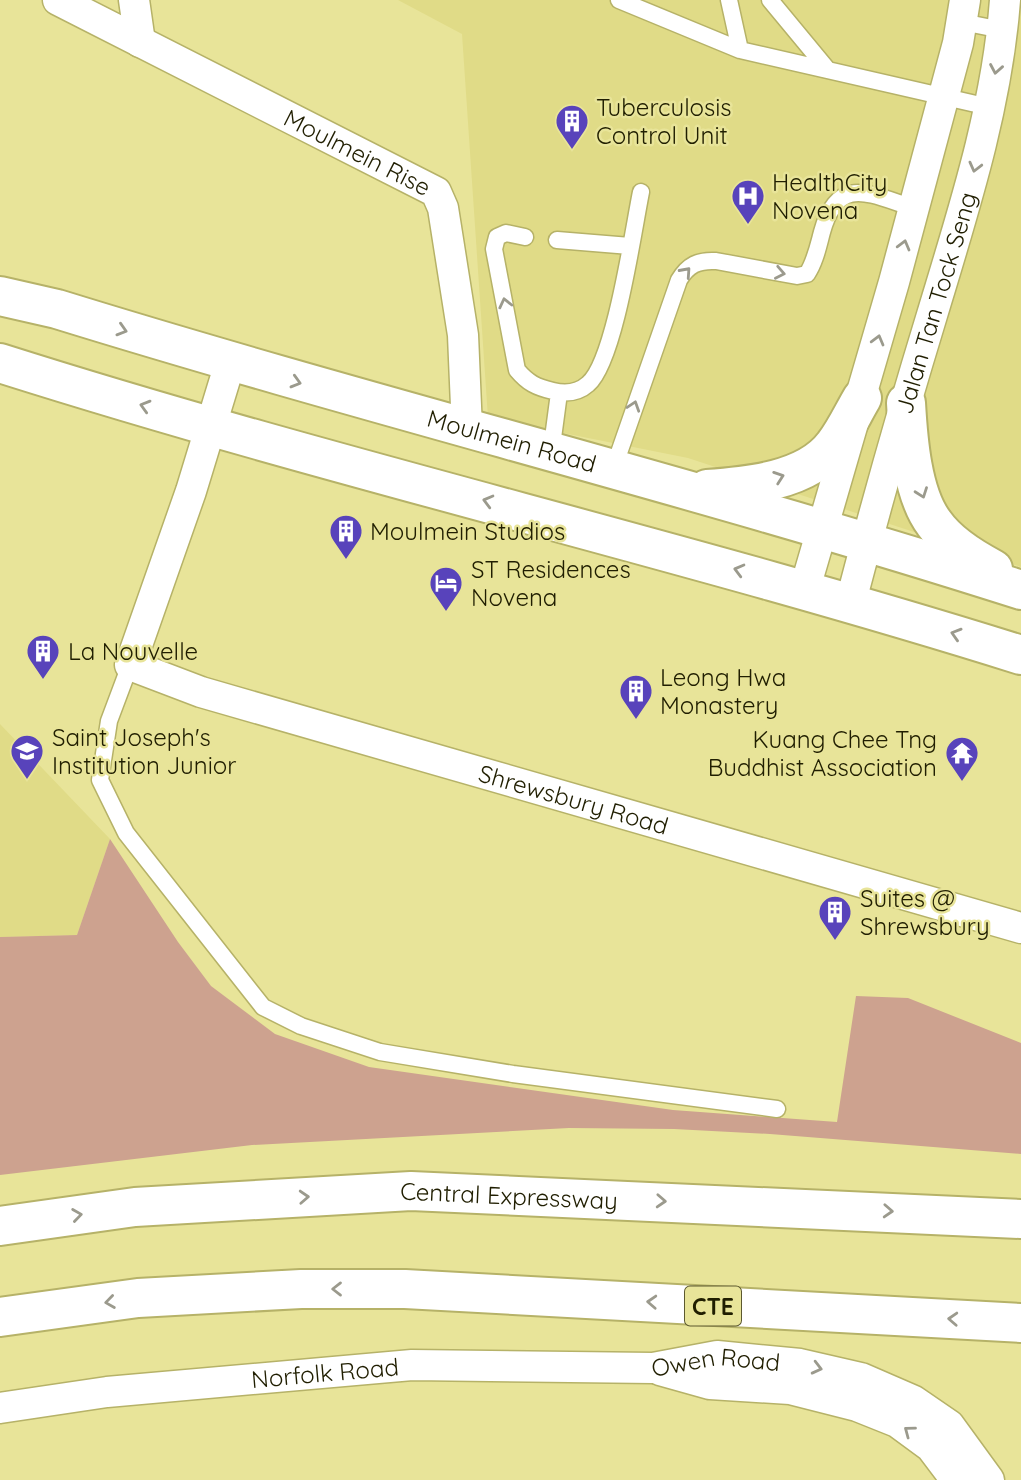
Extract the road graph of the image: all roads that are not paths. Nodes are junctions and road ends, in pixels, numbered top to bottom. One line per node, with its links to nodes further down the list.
1 (58, 0): 10 (street, Moulmein Rise)
2 (134, 0): 10 (street)
3 (619, 0): 11 (lane)
4 (729, 0): 11 (lane)
5 (770, 0): 9 (lane)
6 (1005, 0): 8 (street, Jalan Tan Tock Seng)
7 (963, 11): 8 (lane); 14 (street, Jalan Tan Tock Seng)
8 (1002, 30): 15 (street, Jalan Tan Tock Seng, one-way to 15)
9 (802, 41): 12 (lane); 13 (lane)
10 (140, 42): 28 (street, Moulmein Rise)
11 (740, 50): 12 (lane)
12 (788, 61): 13 (lane)
13 (828, 70): 14 (lane)
14 (943, 95): 15 (lane); 17 (street, Jalan Tan Tock Seng)
15 (989, 107): 26 (street, Jalan Tan Tock Seng, one-way to 26)
16 (641, 192): 20 (lane)
17 (914, 208): 25 (street, Jalan Tan Tock Seng, one-way to 17); 30 (lane, one-way to 17)
18 (525, 237): 24 (lane, one-way to 18)
19 (557, 240): 20 (lane)
20 (630, 246): 24 (lane)
21 (0, 296): 23 (main road, Moulmein Road, one-way to 23)
22 (0, 363): 27 (main road, one-way to 22)
23 (230, 363): 27 (street); 28 (main road, Moulmein Road, one-way to 28)
24 (559, 393): 29 (lane)
25 (862, 398): 31 (main road, one-way to 25); 32 (street, Jalan Tan Tock Seng)
26 (906, 403): 33 (street, Jalan Tan Tock Seng); 34 (main road, one-way to 34)
27 (211, 425): 35 (main road, one-way to 27); 39 (street)
28 (467, 430): 29 (main road, Moulmein Road)
29 (551, 454): 30 (main road, Moulmein Road)
30 (613, 470): 31 (main road, Moulmein Road)
31 (687, 491): 32 (main road, Moulmein Road)
32 (823, 528): 33 (main road, Moulmein Road); 35 (street, Jalan Tan Tock Seng)
33 (867, 541): 36 (main road, Moulmein Road); 37 (street, Jalan Tan Tock Seng)
34 (1021, 584)
35 (805, 588): 37 (main road)
36 (1021, 590)
37 (851, 601): 38 (main road, one-way to 37)
38 (1021, 654)
39 (130, 665): 40 (street, Shrewsbury Road); 41 (lane)
40 (1021, 928)
41 (777, 1109)
42 (1021, 1219): 43 (main road, Central Expressway, one-way to 42)
43 (0, 1226)
44 (0, 1317): 45 (main road, CTE, one-way to 44)
45 (1021, 1323)
46 (653, 1368): 47 (street, Norfolk Road); 48 (street, Owen Road, one-way to 46); 49 (street, Owen Road, one-way to 49)
47 (0, 1408)
48 (956, 1480)
49 (989, 1480)

